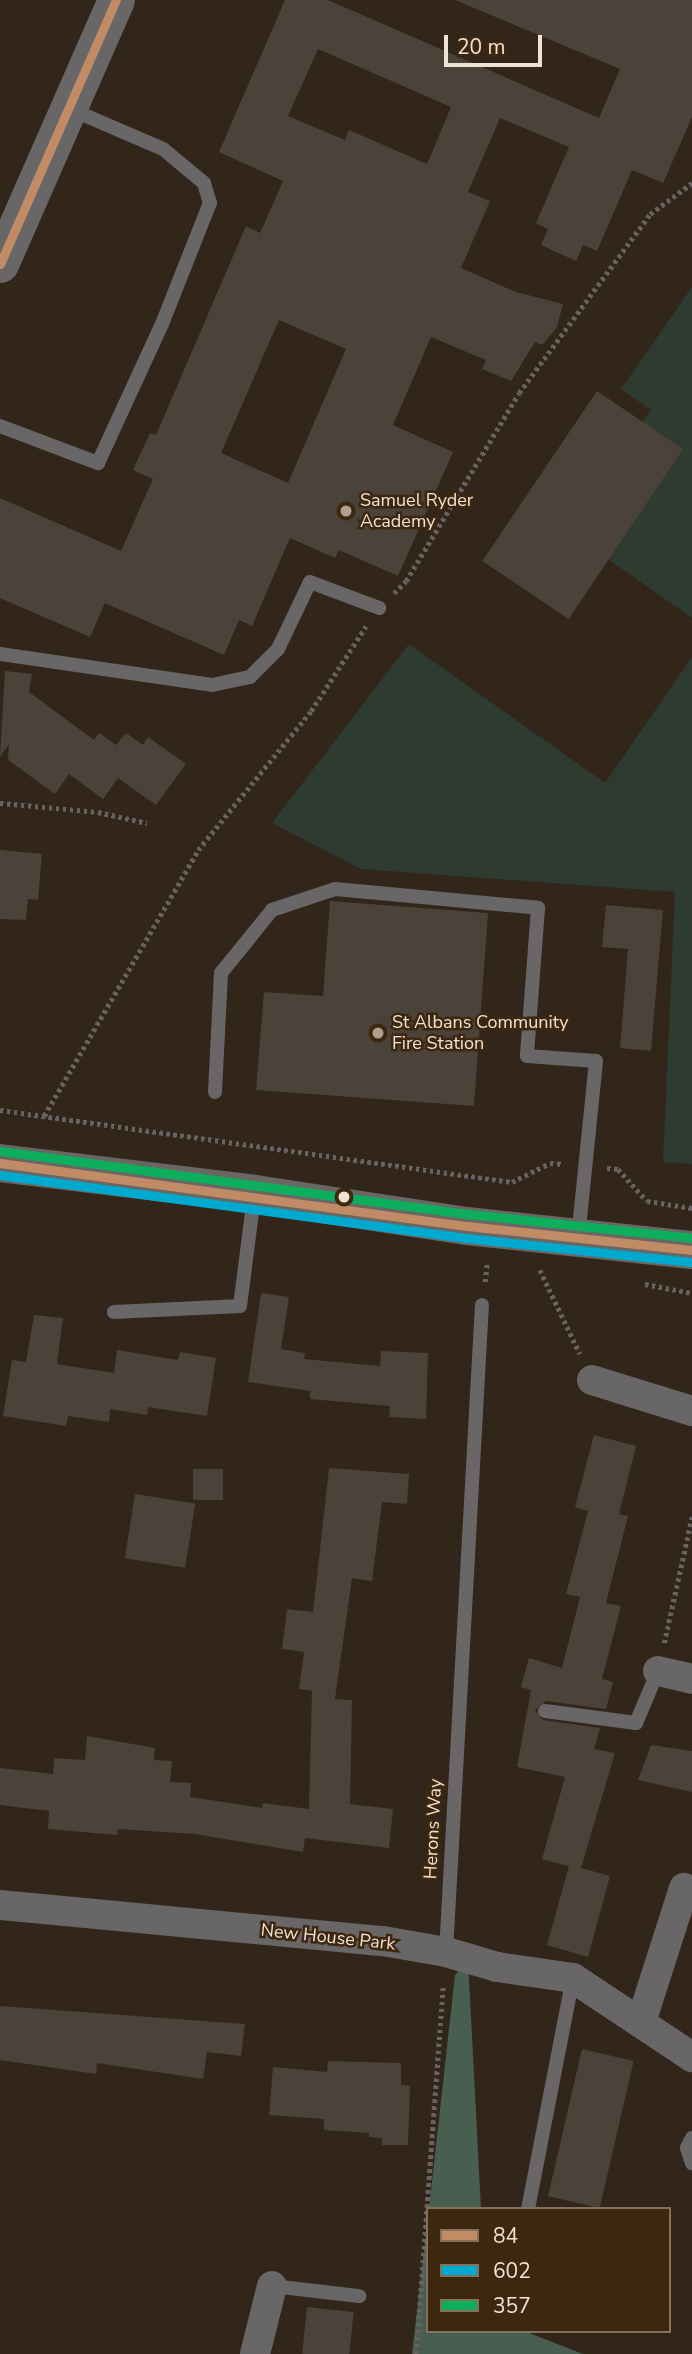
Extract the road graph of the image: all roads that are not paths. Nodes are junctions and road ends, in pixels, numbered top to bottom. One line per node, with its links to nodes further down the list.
1 (116, 0): 2 (street)
2 (69, 108): 3 (street); 4 (lane)
3 (0, 264)
4 (0, 426)
5 (379, 608): 6 (lane)
6 (0, 654)
7 (215, 1092): 10 (lane)
8 (0, 1163): 9 (main road)
9 (254, 1194): 10 (main road); 13 (lane)
10 (578, 1239): 11 (main road)
11 (692, 1250)
12 (482, 1305): 21 (lane, Herons Way)
13 (114, 1312)
14 (592, 1380): 15 (street)
15 (692, 1411)
16 (658, 1671): 17 (street); 18 (lane)
17 (692, 1679)
18 (545, 1711)
19 (684, 1888): 23 (street)
20 (0, 1905): 21 (street, New House Park)
21 (446, 1951): 22 (street, New House Park)
22 (573, 1978): 23 (street, New House Park); 27 (lane)
23 (641, 2022): 24 (street, New House Park)
24 (692, 2057)
25 (692, 2138): 26 (lane)
26 (692, 2163)
27 (528, 2207)
28 (272, 2286): 29 (lane); 30 (street)
29 (359, 2297)
30 (255, 2354)

